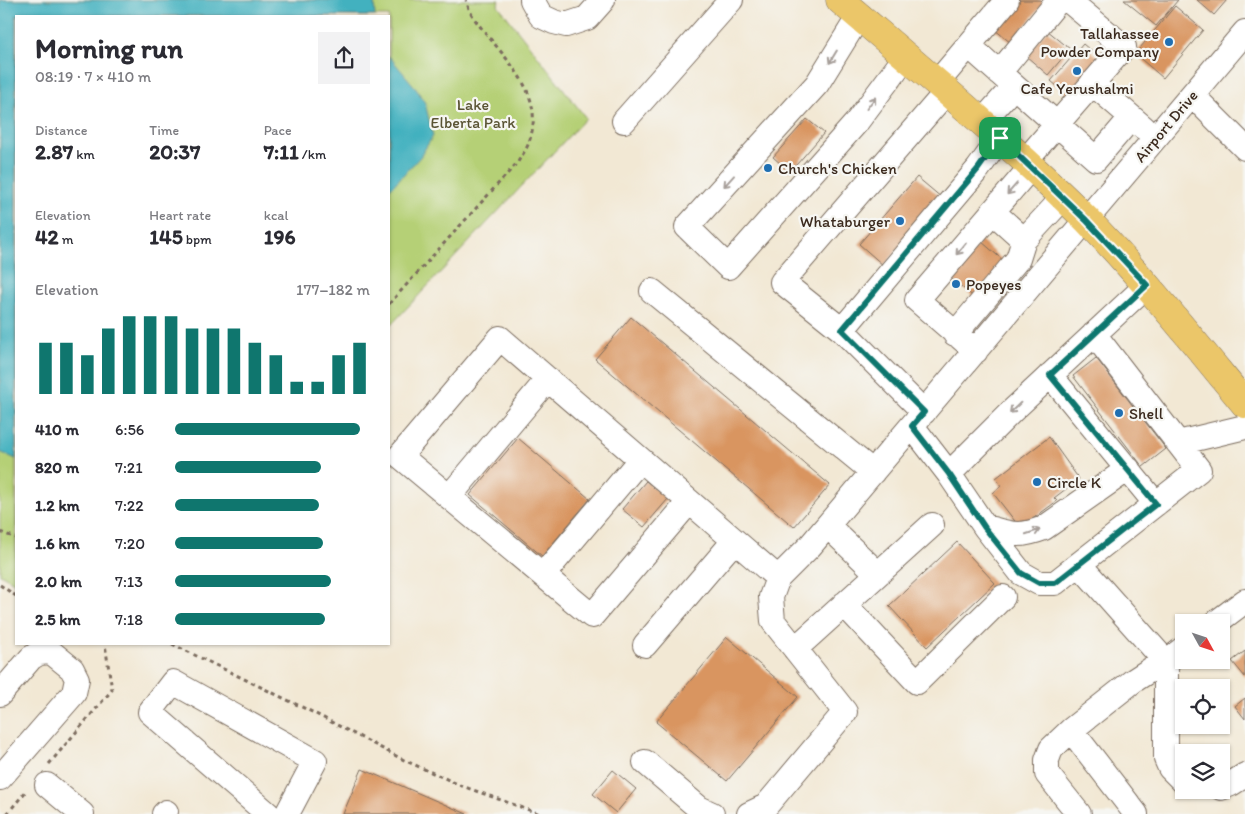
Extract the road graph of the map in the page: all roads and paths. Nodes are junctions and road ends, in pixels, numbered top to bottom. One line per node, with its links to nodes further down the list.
1 (466, 0): 29 (path)
2 (532, 0): 3 (street)
3 (603, 0)
4 (731, 0): 17 (street)
5 (1008, 0): 10 (street)
6 (1060, 0): 12 (street)
7 (1068, 0): 13 (street)
8 (849, 8): 11 (main road); 11 (street, one-way to 11)
9 (1245, 32): 15 (street, Airport Drive)
10 (969, 46): 12 (street); 14 (street)
11 (906, 56): 14 (main road)
12 (1007, 79): 18 (street); 19 (street)
13 (1092, 83): 16 (street); 18 (street)
14 (942, 87): 19 (main road); 30 (street)
15 (1192, 95): 20 (street, Airport Drive); 21 (street)
16 (1131, 118): 18 (street); 20 (street)
17 (624, 121)
18 (1057, 124): 22 (street)
19 (991, 130): 22 (main road); 30 (street)
20 (1155, 139): 25 (street, Airport Drive)
21 (1245, 148)
22 (1028, 164): 23 (main road); 24 (street, one-way to 24)
23 (1063, 198): 25 (main road); 26 (street)
24 (993, 212): 26 (street); 31 (street, one-way to 31)
25 (1086, 220): 27 (main road); 33 (street, Airport Drive)
26 (1024, 240): 31 (street)
27 (1147, 285): 32 (street); 36 (main road)
28 (652, 291): 42 (street)
29 (390, 303)
30 (842, 330): 37 (street)
31 (955, 334): 33 (street)
32 (1094, 334): 34 (street); 39 (street)
33 (976, 351): 37 (street, Airport Drive)
34 (1050, 375): 41 (street); 43 (street, one-way to 43)
35 (548, 380): 40 (street); 44 (street); 44 (street)
36 (1245, 404)
37 (918, 419): 42 (street, Airport Drive); 43 (street)
38 (1245, 427): 39 (street)
39 (1178, 443): 46 (street)
40 (640, 460): 45 (street); 55 (street)
41 (1128, 468): 46 (street); 49 (street, one-way to 41)
42 (873, 472): 48 (street, Airport Drive)
43 (949, 474): 49 (street)
44 (449, 497): 55 (street)
45 (689, 502): 52 (street); 55 (street)
46 (1156, 504): 53 (street)
47 (932, 524): 54 (street)
48 (828, 526): 54 (street); 56 (street, Airport Drive)
49 (985, 528): 53 (street)
50 (0, 532): 51 (path)
51 (15, 538)
52 (734, 541): 56 (street); 64 (street)
53 (1079, 564): 66 (street)
54 (878, 574): 61 (street)
55 (543, 575)
56 (778, 578): 65 (street)
57 (0, 585): 58 (path)
58 (15, 595)
59 (1003, 597): 61 (street)
60 (1245, 601): 62 (street)
61 (844, 604): 65 (street)
62 (1228, 614)
63 (174, 645): 78 (path)
64 (645, 645)
65 (794, 649): 80 (street)
66 (1175, 655): 68 (street); 70 (street)
67 (0, 694): 72 (street)
68 (1071, 730): 81 (street); 82 (street)
69 (645, 762): 79 (street)
70 (1175, 773)
71 (1245, 776): 73 (street)
72 (0, 778)
73 (1230, 784)
74 (47, 785): 75 (street)
75 (82, 814)
76 (268, 814): 77 (street)
77 (288, 814)
78 (540, 814)
79 (712, 814)
80 (749, 814)
81 (1079, 814)
82 (1136, 814)

